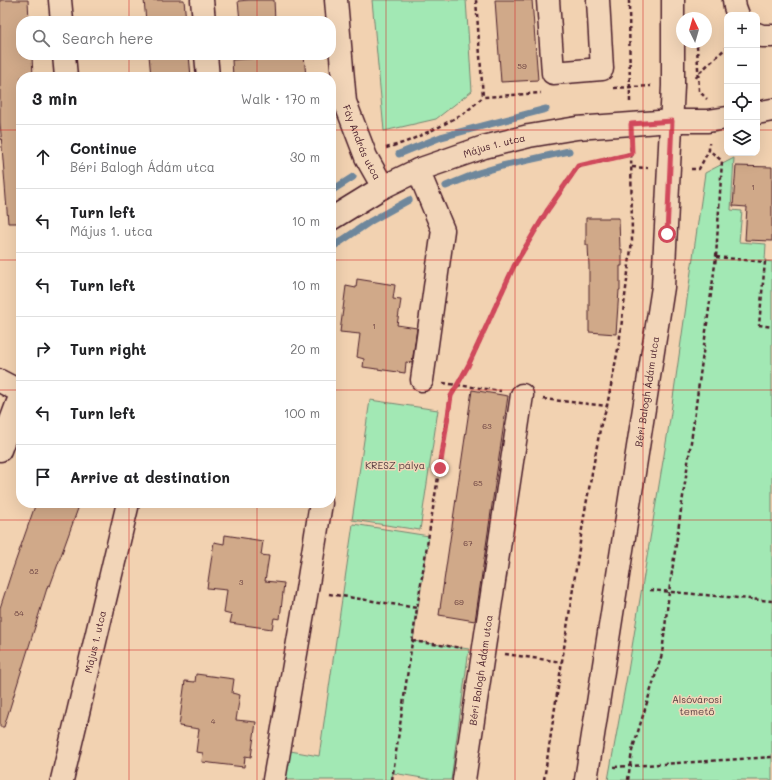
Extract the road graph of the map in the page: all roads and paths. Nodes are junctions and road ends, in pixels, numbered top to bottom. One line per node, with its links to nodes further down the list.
1 (60, 0): 11 (street)
2 (202, 0): 12 (street)
3 (336, 0): 29 (street, Fáy András utca)
4 (476, 0): 29 (path)
5 (548, 0): 6 (street)
6 (598, 0)
7 (628, 0): 26 (path)
8 (673, 0): 25 (street, Béri Balogh Ádám utca)
9 (734, 0): 10 (street)
10 (737, 12)
11 (62, 16)
12 (204, 16)
13 (760, 35): 14 (street)
14 (772, 36)
15 (697, 48): 21 (path)
16 (726, 48): 21 (path)
17 (64, 60): 19 (street)
18 (206, 60): 20 (street)
19 (66, 72)
20 (208, 72)
21 (698, 74): 24 (path)
22 (772, 110): 23 (street)
23 (760, 112)
24 (718, 119): 25 (street, Május 1. utca)
25 (672, 121): 26 (street, Május 1. utca); 63 (street, Béri Balogh Ádám utca)
26 (631, 124): 28 (path); 30 (street, Május 1. utca)
27 (709, 150): 33 (path)
28 (632, 154): 37 (path); 42 (path)
29 (366, 157): 31 (street, Fáy András utca)
30 (418, 170): 31 (street, Május 1. utca); 35 (street)
31 (383, 188): 32 (street, Május 1. utca)
32 (336, 216)
33 (716, 257): 34 (path); 48 (path)
34 (772, 327)
35 (422, 380): 37 (path)
36 (0, 381): 38 (street)
37 (457, 385): 39 (path); 51 (path)
38 (16, 390)
39 (491, 390)
40 (522, 395): 53 (street, Béri Balogh Ádám utca)
41 (545, 399): 42 (path)
42 (607, 406): 54 (path)
43 (16, 407): 44 (street)
44 (0, 450)
45 (127, 508): 58 (street, Május 1. utca)
46 (319, 508): 59 (street)
47 (650, 590): 48 (path)
48 (669, 592): 50 (path); 56 (path)
49 (344, 596): 51 (path)
50 (772, 601)
51 (417, 608): 52 (path)
52 (412, 641): 53 (path); 60 (path)
53 (484, 651): 54 (path); 61 (street, Béri Balogh Ádám utca)
54 (562, 662): 62 (path)
55 (772, 757): 56 (path)
56 (630, 766): 57 (path); 64 (path)
57 (614, 767)
58 (62, 780)
59 (274, 780)
60 (392, 780)
61 (464, 780)
62 (544, 780)
63 (586, 780)
64 (628, 780)

